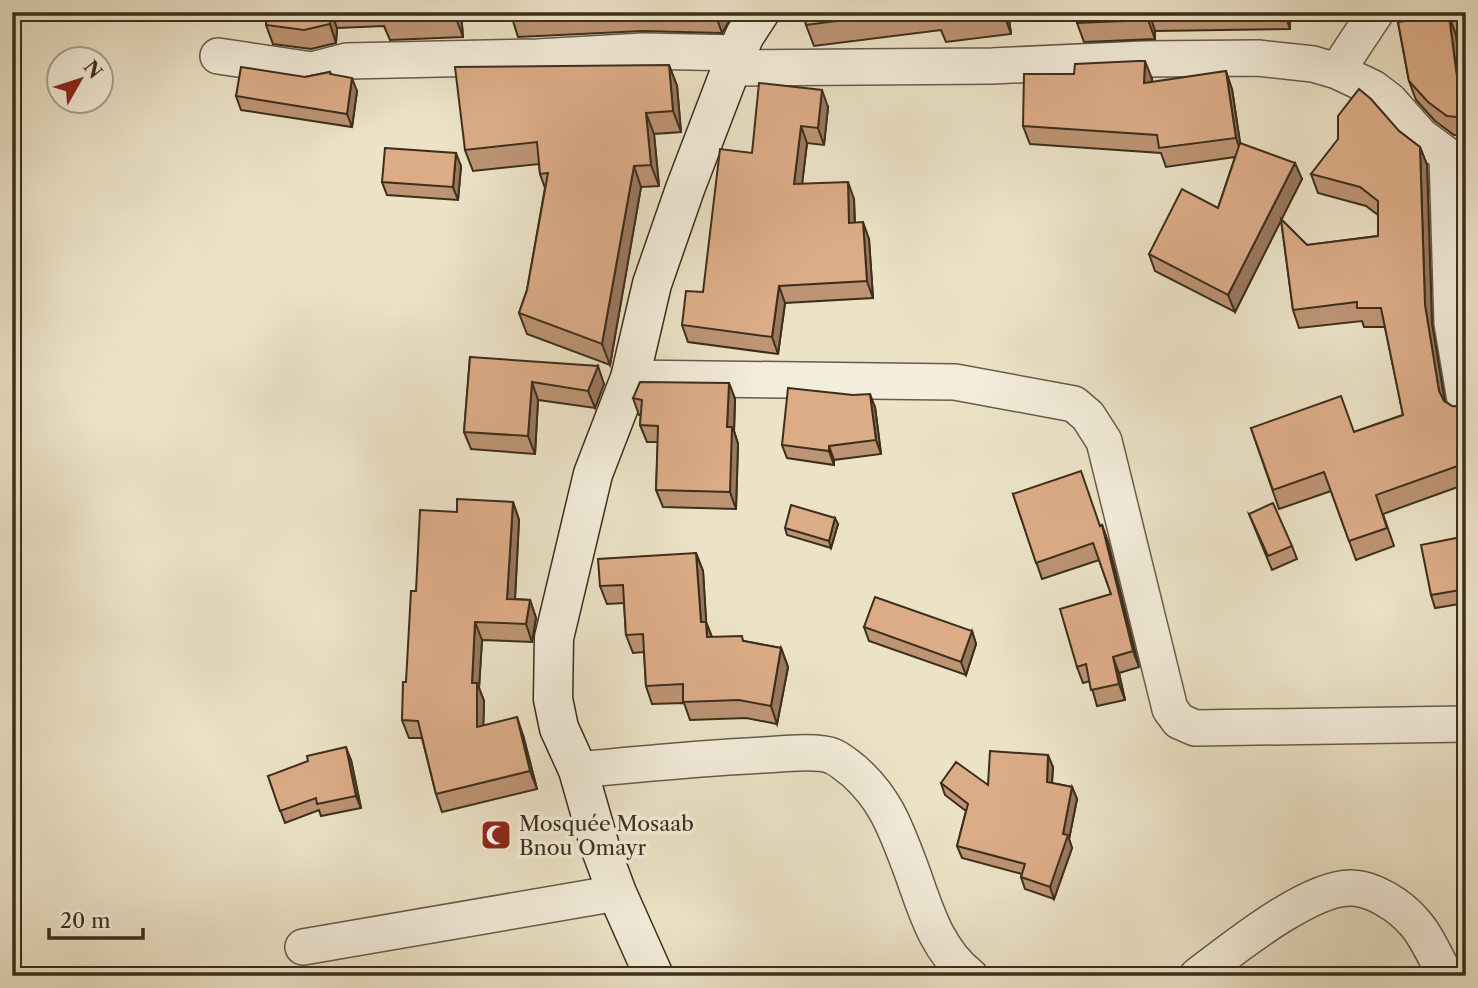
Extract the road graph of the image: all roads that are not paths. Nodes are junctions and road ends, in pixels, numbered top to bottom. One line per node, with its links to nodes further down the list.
1 (760, 12): 4 (street)
2 (1376, 12): 5 (street)
3 (218, 56): 4 (street)
4 (735, 60): 5 (street); 7 (street)
5 (1337, 72): 6 (street)
6 (1456, 162): 8 (street)
7 (630, 378): 9 (street); 10 (street)
8 (1466, 406)
9 (1466, 724)
10 (578, 770): 11 (street); 14 (street)
11 (617, 893): 12 (street); 13 (street)
12 (303, 947)
13 (654, 976)
14 (970, 976)
15 (1197, 976): 16 (street)
16 (1446, 976)

